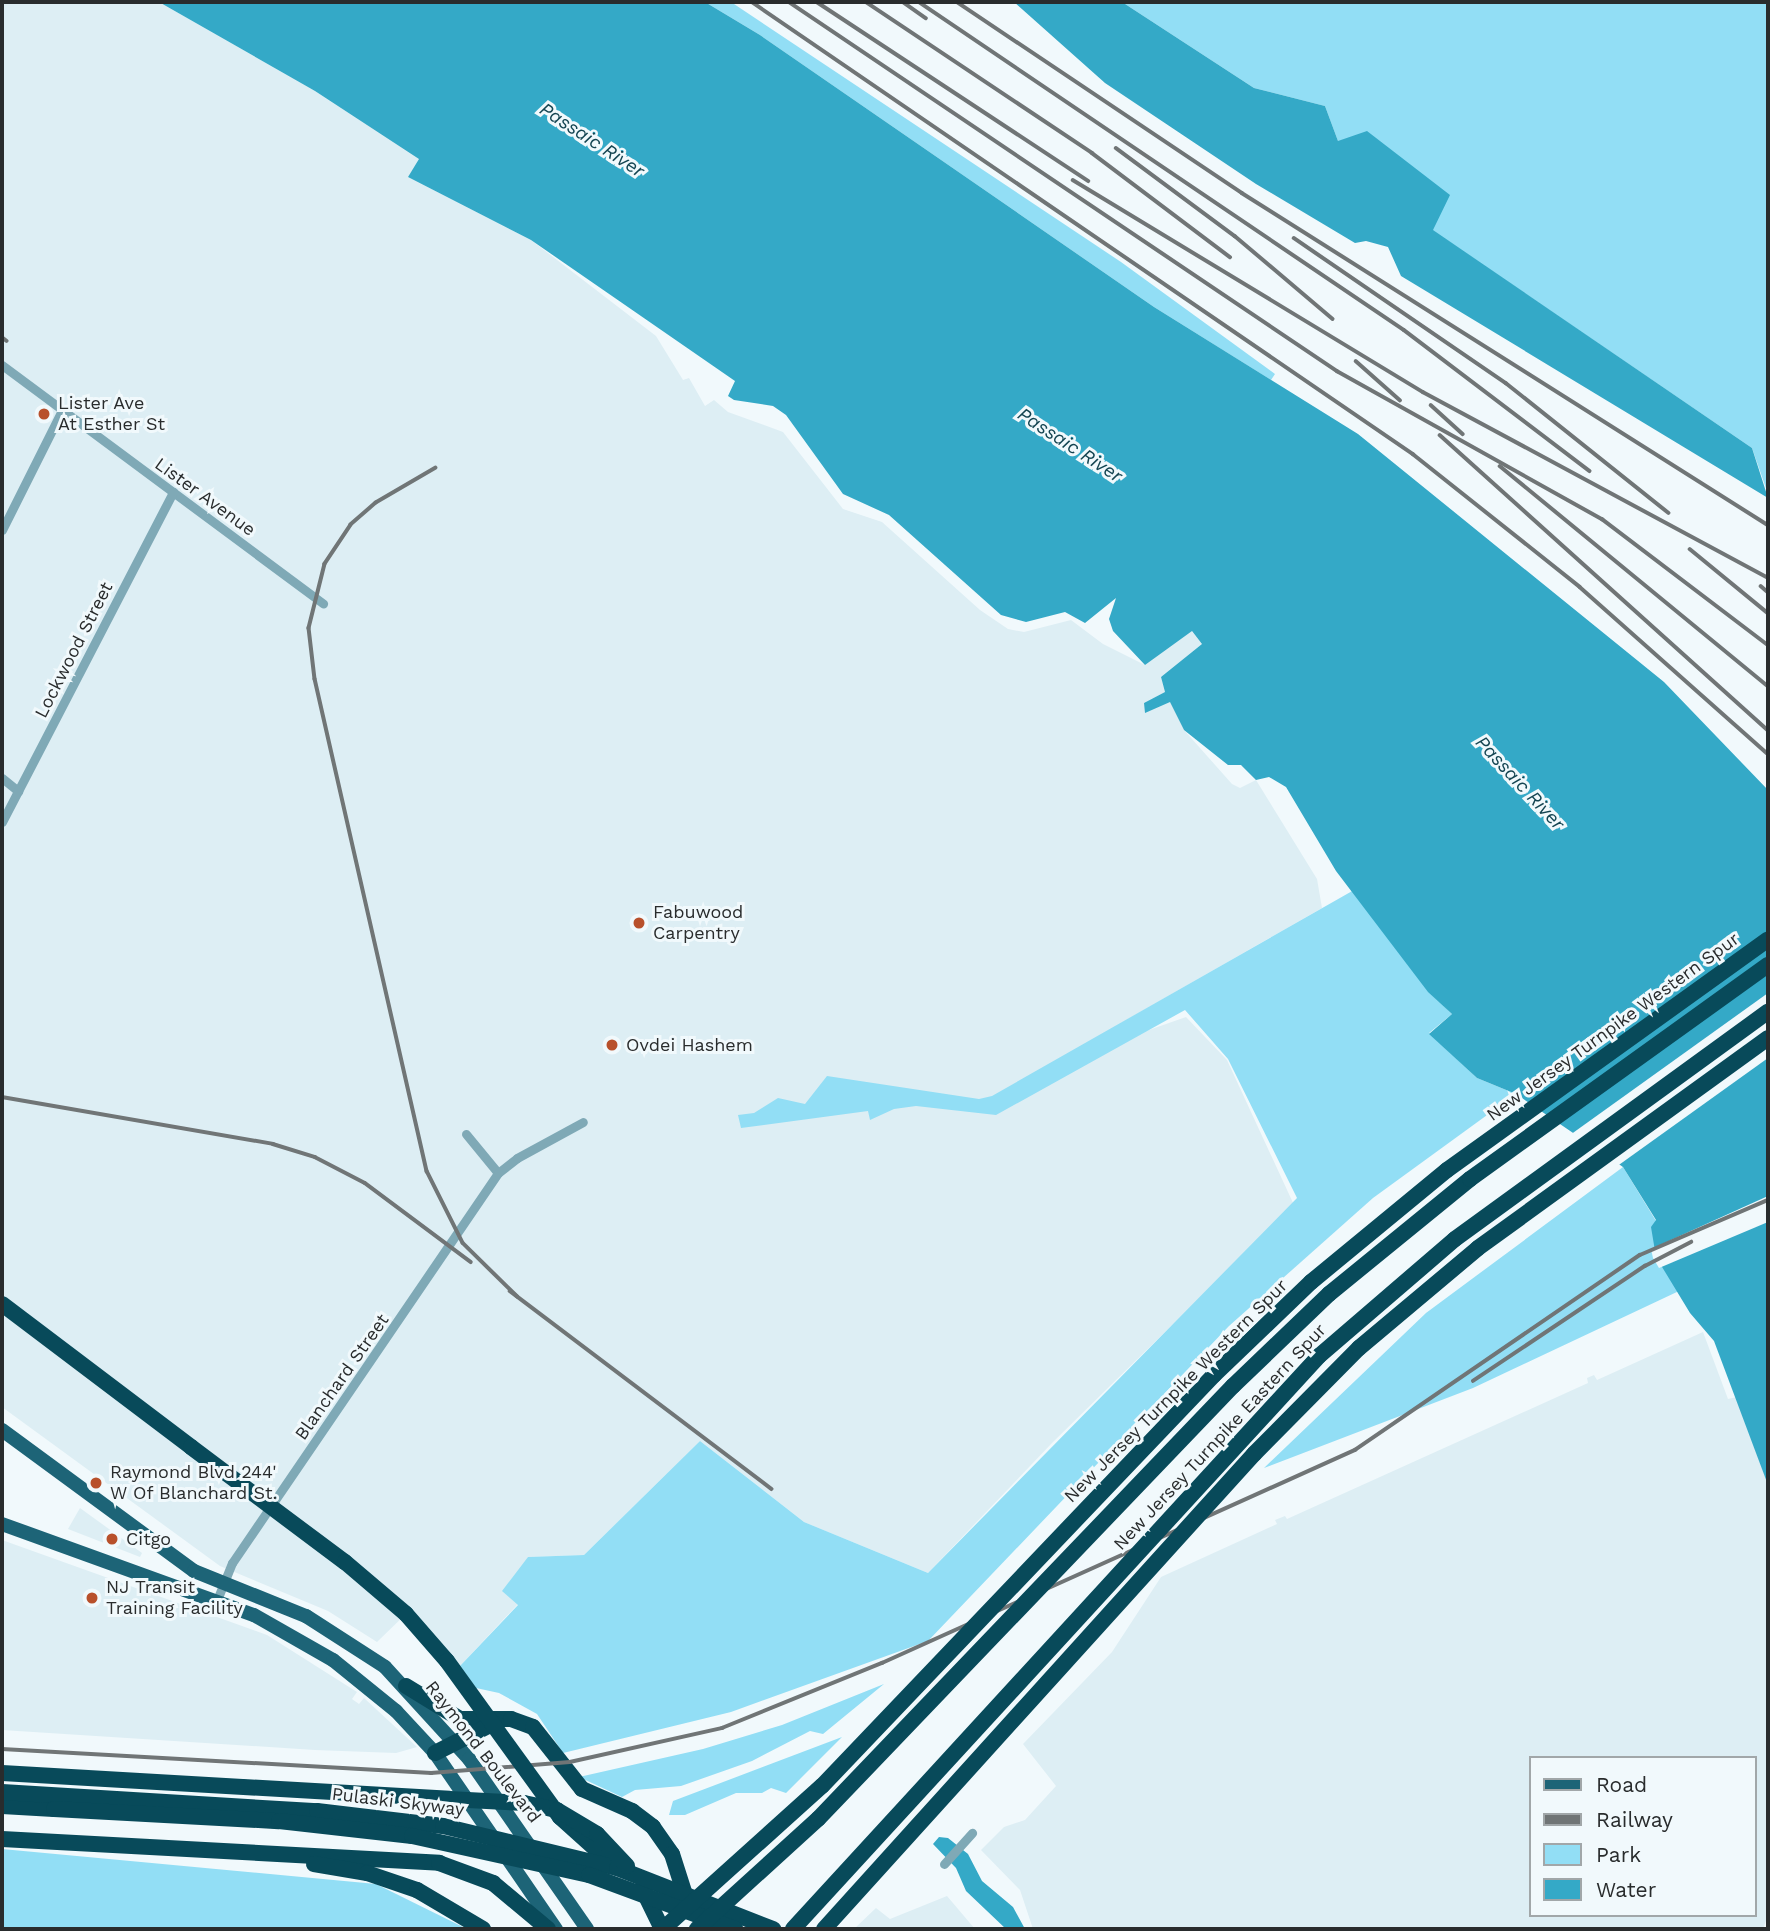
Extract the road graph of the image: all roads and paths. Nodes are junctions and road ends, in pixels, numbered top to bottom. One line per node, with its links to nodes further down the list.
1 (2, 365): 2 (street, Lister Avenue)
2 (62, 410): 3 (street, Lister Avenue); 4 (street)
3 (173, 492): 5 (street, Lister Avenue); 7 (street, Lockwood Street)
4 (2, 530)
5 (323, 603)
6 (2, 778): 7 (street)
7 (18, 790): 8 (street, Lockwood Street)
8 (2, 822)
9 (1768, 939): 38 (highway, New Jersey Turnpike Western Spur, bridge)
10 (1768, 965): 39 (highway, New Jersey Turnpike Western Spur, bridge)
11 (1768, 1012): 42 (highway, New Jersey Turnpike Eastern Spur, bridge)
12 (1768, 1038): 43 (highway, New Jersey Turnpike Eastern Spur, bridge)
13 (583, 1122): 15 (street, Blanchard Street)
14 (466, 1134): 15 (street)
15 (498, 1173): 19 (street, Blanchard Street)
16 (2, 1304): 32 (highway, bridge)
17 (2, 1430): 19 (main road, Raymond Boulevard)
18 (2, 1524): 20 (main road)
19 (223, 1584): 20 (street, Blanchard Street); 21 (main road, Raymond Boulevard)
20 (217, 1600): 24 (main road)
21 (406, 1686): 22 (highway); 23 (main road, Raymond Boulevard)
22 (506, 1719): 23 (highway); 39 (highway)
23 (454, 1741): 24 (highway); 36 (main road, Raymond Boulevard)
24 (435, 1753): 35 (main road)
25 (2, 1773): 32 (highway, bridge)
26 (2, 1792): 32 (highway, Pulaski Skyway, bridge)
27 (2, 1807): 40 (highway, Pulaski Skyway, bridge)
28 (972, 1833): 31 (street)
29 (2, 1839): 30 (highway)
30 (145, 1848): 33 (highway); 34 (highway)
31 (944, 1864)
32 (622, 1867): 37 (highway); 38 (highway); 41 (highway, Pulaski Skyway, bridge)
33 (483, 1929)
34 (548, 1929)
35 (556, 1929)
36 (587, 1929)
37 (652, 1929)
38 (663, 1929)
39 (695, 1929)
40 (735, 1929)
41 (773, 1929)
42 (793, 1929)
43 (824, 1929)

